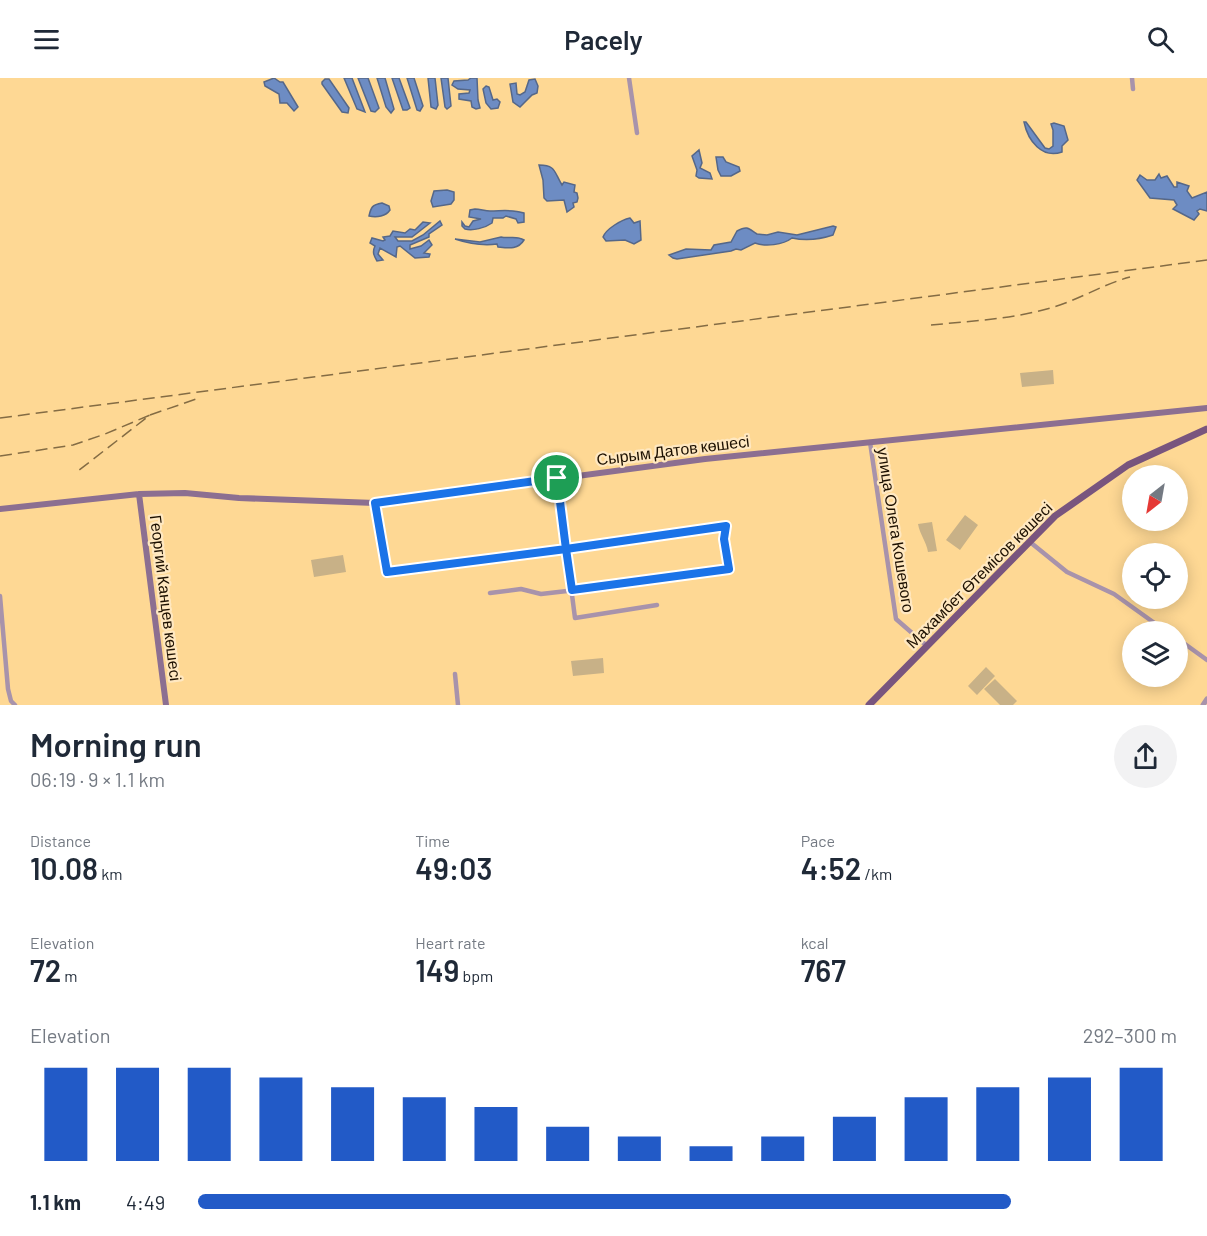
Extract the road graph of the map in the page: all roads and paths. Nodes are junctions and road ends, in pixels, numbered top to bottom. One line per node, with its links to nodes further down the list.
1 (629, 78): 4 (street)
2 (1131, 78): 3 (street)
3 (1133, 89)
4 (637, 133)
5 (1207, 408): 7 (main road, Сырым Датов көшесі)
6 (1207, 429): 12 (main road, Махамбет Өтемісов көшесі)
7 (870, 441): 8 (main road, Сырым Датов көшесі); 19 (street, улица Олега Кошевого)
8 (557, 478): 10 (main road, Сырым Датов көшесі); 13 (street)
9 (138, 494): 10 (main road, Сырым Датов көшесі); 11 (main road, Сырым Датов көшесі); 26 (main road, Георгий Канцев көшесі)
10 (375, 503): 13 (street)
11 (0, 509)
12 (1030, 542): 18 (street); 19 (main road, Махамбет Өтемісов көшесі)
13 (566, 549): 14 (street); 14 (street)
14 (572, 590): 15 (street); 17 (street)
15 (490, 593)
16 (0, 596): 25 (street)
17 (657, 605)
18 (1152, 621)
19 (927, 646): 24 (main road, Махамбет Өтемісов көшесі)
20 (1188, 646): 21 (street)
21 (1207, 660)
22 (455, 674): 27 (street)
23 (1207, 699): 28 (street)
24 (873, 704)
25 (15, 705)
26 (165, 705)
27 (458, 705)
28 (1203, 705)

